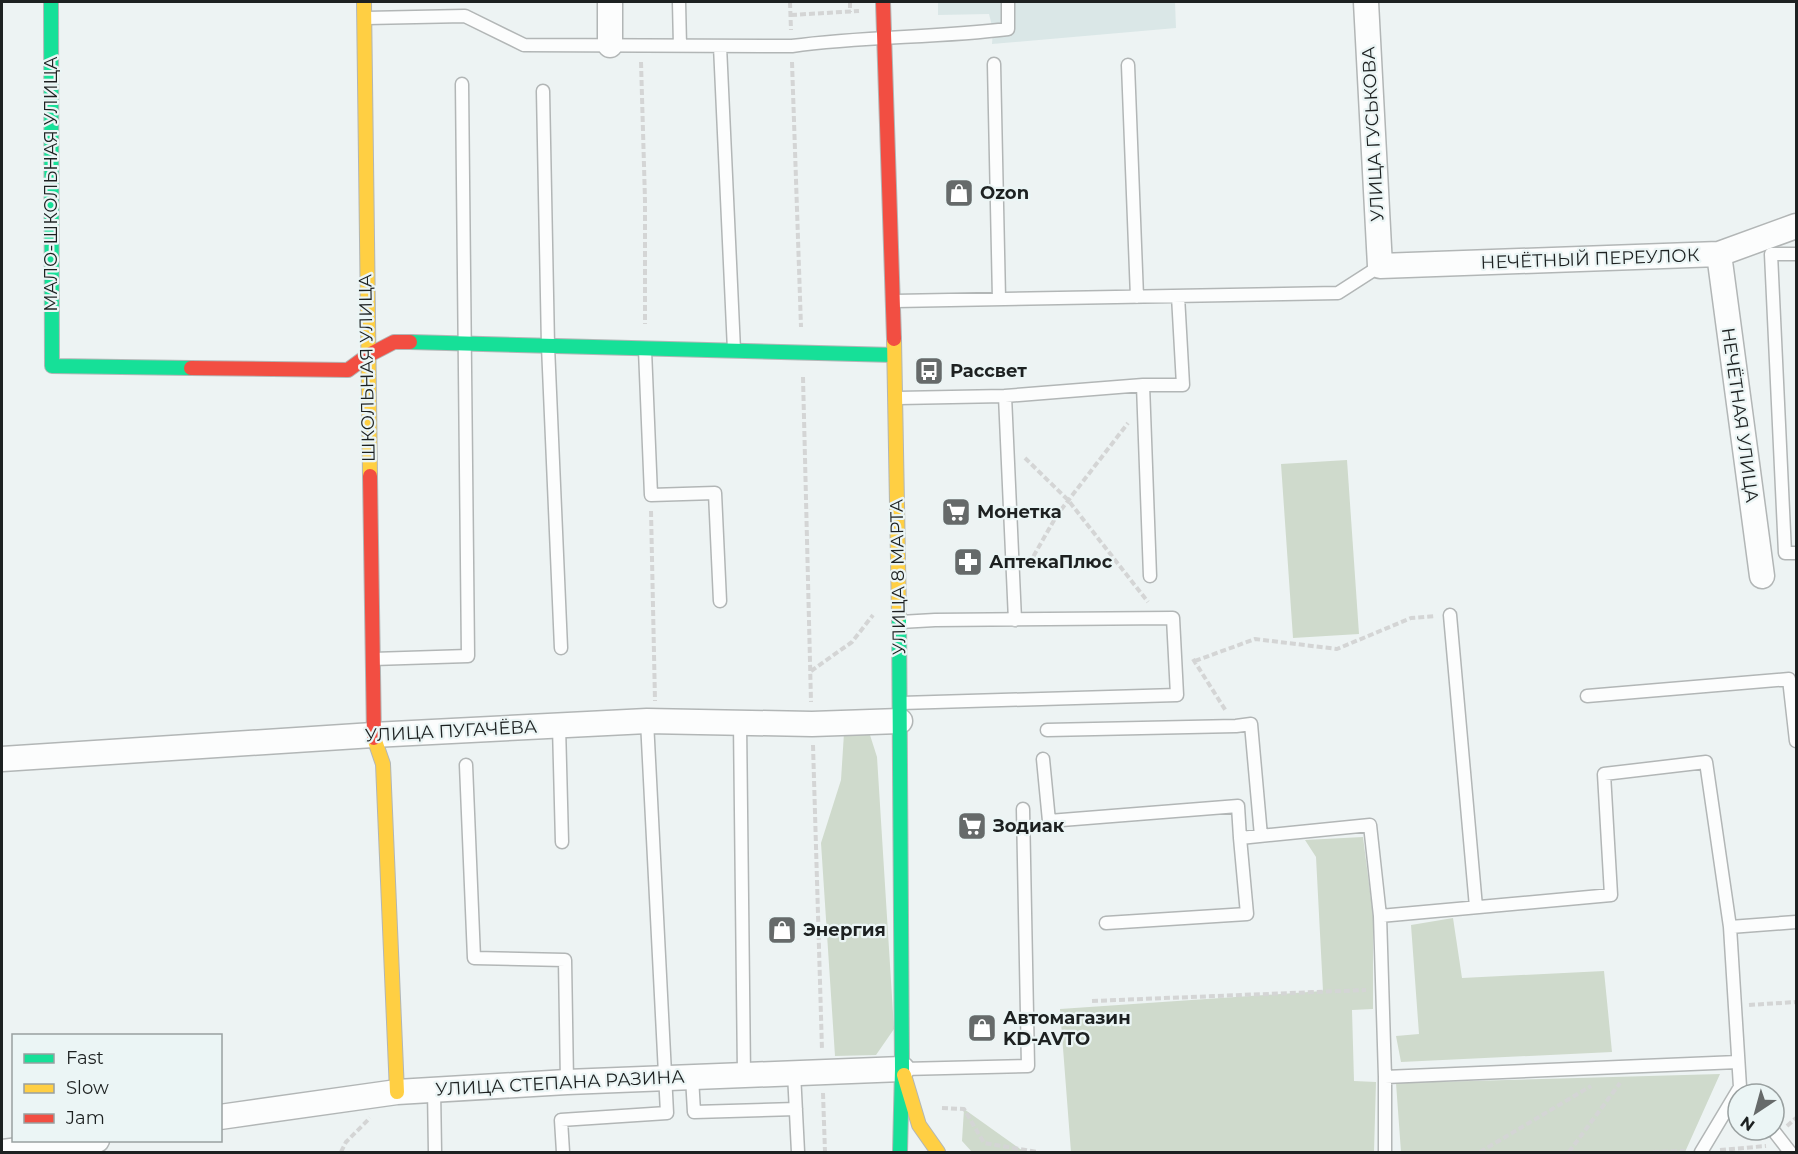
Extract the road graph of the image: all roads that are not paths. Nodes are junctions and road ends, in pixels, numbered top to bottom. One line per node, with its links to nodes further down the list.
1 (51, 2): 30 (street, МАЛО-ШКОЛЬНАЯ УЛИЦА)
2 (364, 2): 8 (street, ШКОЛЬНАЯ УЛИЦА)
3 (610, 2): 10 (street)
4 (679, 2): 11 (lane)
5 (1008, 2): 9 (lane)
6 (1366, 2): 20 (street, УЛИЦА ГУСЬКОВА)
7 (883, 5): 9 (street, УЛИЦА 8 МАРТА)
8 (364, 18): 10 (lane); 30 (street, ШКОЛЬНАЯ УЛИЦА)
9 (884, 37): 12 (lane); 24 (street, УЛИЦА 8 МАРТА)
10 (610, 45): 11 (lane)
11 (680, 45): 12 (lane)
12 (720, 46): 28 (lane)
13 (993, 64): 23 (lane)
14 (1128, 65): 22 (lane)
15 (462, 84): 25 (lane)
16 (543, 91): 26 (lane)
17 (1797, 226): 18 (street, НЕЧЁТНЫЙ ПЕРЕУЛОК)
18 (1719, 254): 20 (street, НЕЧЁТНЫЙ ПЕРЕУЛОК); 36 (street, НЕЧЁТНАЯ УЛИЦА)
19 (1797, 254): 34 (lane)
20 (1380, 266): 21 (lane)
21 (1178, 296): 22 (lane); 31 (lane)
22 (1137, 297): 23 (lane)
23 (999, 299): 24 (lane)
24 (894, 301): 29 (street, УЛИЦА 8 МАРТА)
25 (465, 344): 26 (street); 30 (street); 42 (lane)
26 (548, 346): 27 (street); 41 (lane)
27 (645, 349): 28 (street); 37 (lane)
28 (734, 351): 29 (street)
29 (894, 355): 33 (street, УЛИЦА 8 МАРТА)
30 (367, 356): 42 (street, ШКОЛЬНАЯ УЛИЦА)
31 (1143, 385): 32 (lane); 35 (lane)
32 (1005, 396): 33 (lane); 40 (lane)
33 (895, 398): 39 (street, УЛИЦА 8 МАРТА)
34 (1797, 553)
35 (1150, 576)
36 (1762, 576)
37 (720, 601)
38 (1450, 615): 58 (lane)
39 (899, 617): 40 (lane); 44 (street, УЛИЦА 8 МАРТА)
40 (1014, 620): 44 (lane)
41 (561, 648)
42 (372, 659): 49 (street, ШКОЛЬНАЯ УЛИЦА)
43 (1587, 696): 50 (lane)
44 (900, 712): 46 (street, УЛИЦА ПУГАЧЁВА); 64 (street, УЛИЦА 8 МАРТА)
45 (651, 721): 46 (street, УЛИЦА ПУГАЧЁВА); 47 (street, УЛИЦА ПУГАЧЁВА); 69 (lane)
46 (740, 723): 66 (lane)
47 (559, 726): 49 (street, УЛИЦА ПУГАЧЁВА); 57 (lane)
48 (1047, 730): 55 (lane)
49 (373, 735): 51 (street, УЛИЦА ПУГАЧЁВА); 73 (street, ШКОЛЬНАЯ УЛИЦА)
50 (1797, 741)
51 (2, 759)
52 (1043, 759): 56 (lane)
53 (466, 765): 70 (lane)
54 (1023, 809): 64 (lane)
55 (1261, 836): 56 (lane); 59 (lane)
56 (1240, 838): 61 (lane)
57 (562, 842)
58 (1476, 907): 59 (lane); 62 (lane)
59 (1380, 916): 68 (lane)
60 (1797, 922): 62 (lane)
61 (1106, 923)
62 (1730, 927): 63 (lane)
63 (1738, 1062): 68 (lane); 71 (lane)
64 (902, 1069): 65 (street, УЛИЦА СТЕПАНА РАЗИНА); 82 (street, УЛИЦА 8 МАРТА); 83 (street)
65 (794, 1073): 66 (street, УЛИЦА СТЕПАНА РАЗИНА); 74 (lane)
66 (744, 1075): 67 (street, УЛИЦА СТЕПАНА РАЗИНА)
67 (692, 1077): 69 (street, УЛИЦА СТЕПАНА РАЗИНА); 74 (lane)
68 (1385, 1077): 84 (lane)
69 (664, 1078): 70 (street, УЛИЦА СТЕПАНА РАЗИНА); 80 (lane)
70 (567, 1082): 72 (street, УЛИЦА СТЕПАНА РАЗИНА)
71 (1742, 1082)
72 (434, 1089): 73 (street, УЛИЦА СТЕПАНА РАЗИНА); 79 (lane)
73 (396, 1092): 76 (street, УЛИЦА СТЕПАНА РАЗИНА)
74 (796, 1108): 81 (lane)
75 (1726, 1115): 85 (lane)
76 (222, 1117)
77 (81, 1142): 78 (street)
78 (3, 1152)
79 (435, 1152)
80 (563, 1152)
81 (798, 1152)
82 (900, 1152)
83 (938, 1152)
84 (1385, 1152)
85 (1701, 1152)

